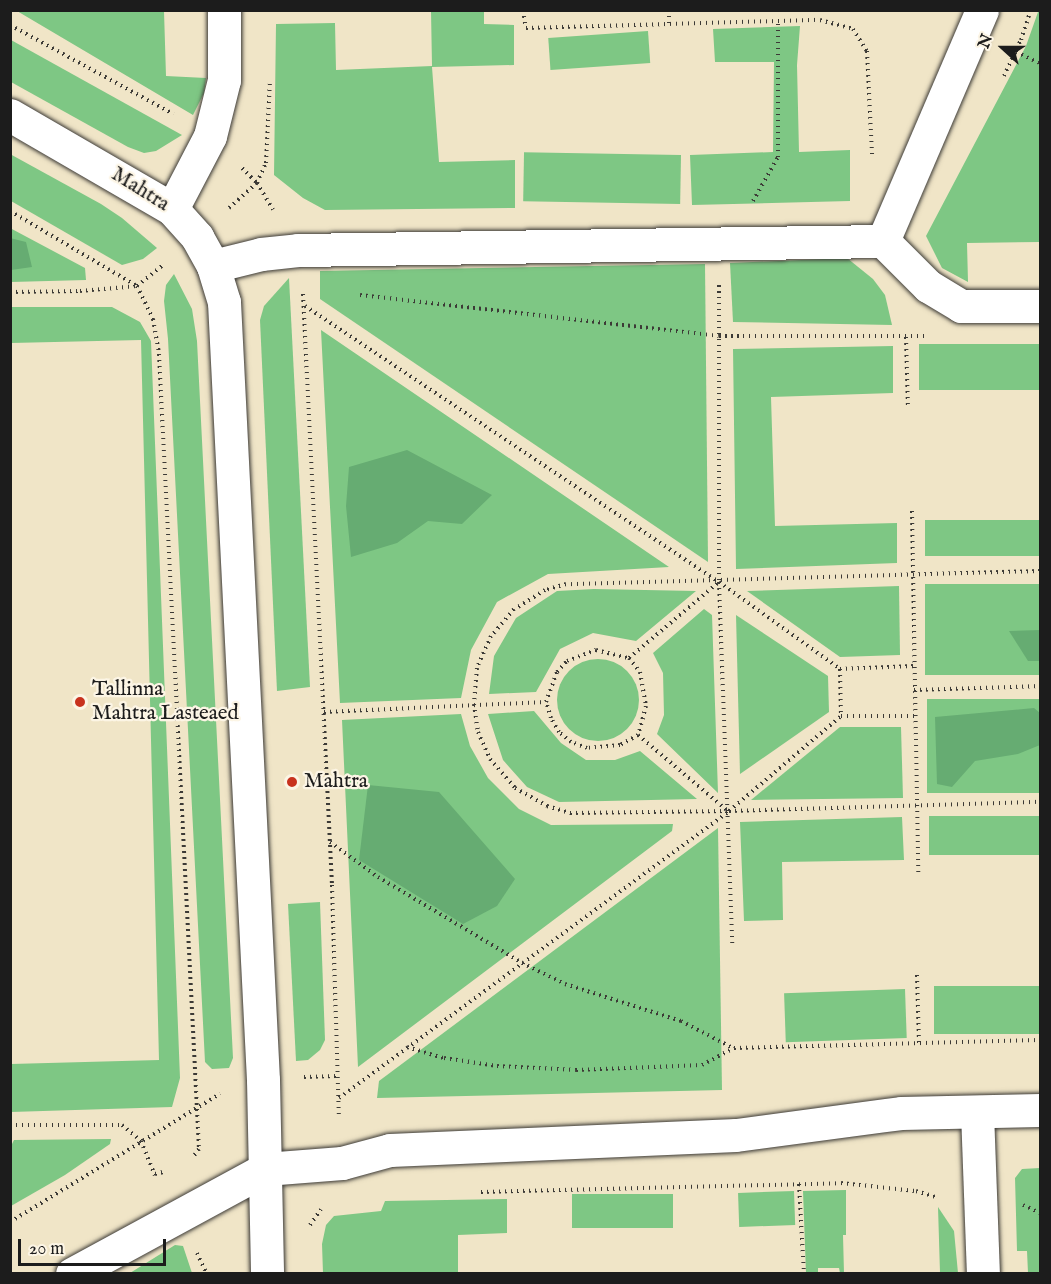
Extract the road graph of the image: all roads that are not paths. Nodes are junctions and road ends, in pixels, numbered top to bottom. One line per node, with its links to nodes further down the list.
1 (224, 10): 4 (street)
2 (982, 10): 5 (street)
3 (10, 115): 4 (street, Mahtra)
4 (172, 209): 6 (street, Mahtra)
5 (883, 241): 6 (street); 7 (street)
6 (213, 266): 10 (street, Mahtra)
7 (1041, 306)
8 (1041, 1110): 9 (street)
9 (976, 1112): 10 (street); 13 (street)
10 (265, 1169): 11 (street); 12 (street, Mahtra)
11 (72, 1274)
12 (267, 1274)
13 (983, 1274)

